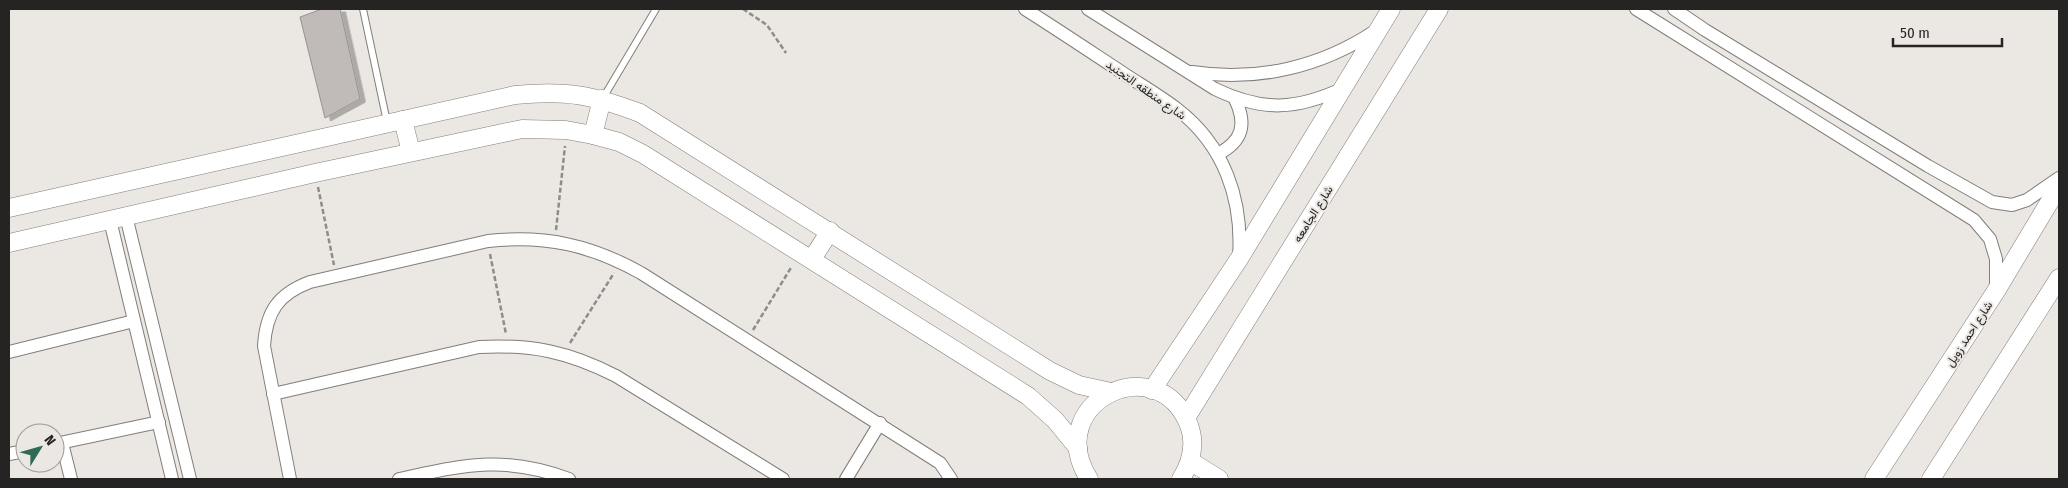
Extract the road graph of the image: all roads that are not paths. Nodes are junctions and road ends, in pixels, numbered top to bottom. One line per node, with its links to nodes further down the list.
1 (363, 9): 14 (lane)
2 (656, 9): 12 (lane)
3 (1025, 9): 17 (street, شارع منطقه التجنيد)
4 (1088, 9): 10 (street)
5 (1391, 9): 9 (street)
6 (1439, 9): 33 (street, شارع الجامعه)
7 (1636, 9): 27 (street)
8 (1674, 9): 18 (street)
9 (1380, 28): 10 (street); 11 (street)
10 (1187, 72): 13 (street)
11 (1344, 88): 13 (street); 25 (street)
12 (602, 99): 14 (street); 15 (street); 22 (street)
13 (1235, 99): 17 (street)
14 (395, 121): 16 (street); 20 (street)
15 (593, 135): 16 (street); 24 (street)
16 (411, 152): 21 (street)
17 (1218, 154): 25 (street, شارع منطقه التجنيد)
18 (2059, 178)
19 (2059, 186): 27 (street, شارع احمد زويل)
20 (9, 208)
21 (118, 218): 23 (street); 28 (street); 43 (street)
22 (830, 231): 24 (street); 31 (street)
23 (9, 243)
24 (806, 256): 37 (street)
25 (1239, 259): 30 (street)
26 (2059, 278): 53 (street)
27 (1996, 291): 52 (street, شارع احمد زويل)
28 (134, 322): 29 (street); 34 (street)
29 (9, 352)
30 (1152, 390): 31 (street); 33 (street)
31 (1111, 392): 37 (street)
32 (273, 394): 35 (street); 44 (street); 47 (street)
33 (1186, 418): 38 (street)
34 (159, 422): 36 (street); 42 (street)
35 (880, 423): 48 (street); 49 (street)
36 (65, 442)
37 (1078, 448): 40 (street)
38 (1190, 461): 50 (street); 51 (street)
39 (65, 463): 41 (street)
40 (1084, 476)
41 (71, 479)
42 (172, 479)
43 (190, 479)
44 (290, 479)
45 (399, 479): 46 (street)
46 (569, 479)
47 (783, 479)
48 (846, 479)
49 (951, 479)
50 (1181, 479)
51 (1218, 479)
52 (1874, 479)
53 (1931, 479)

